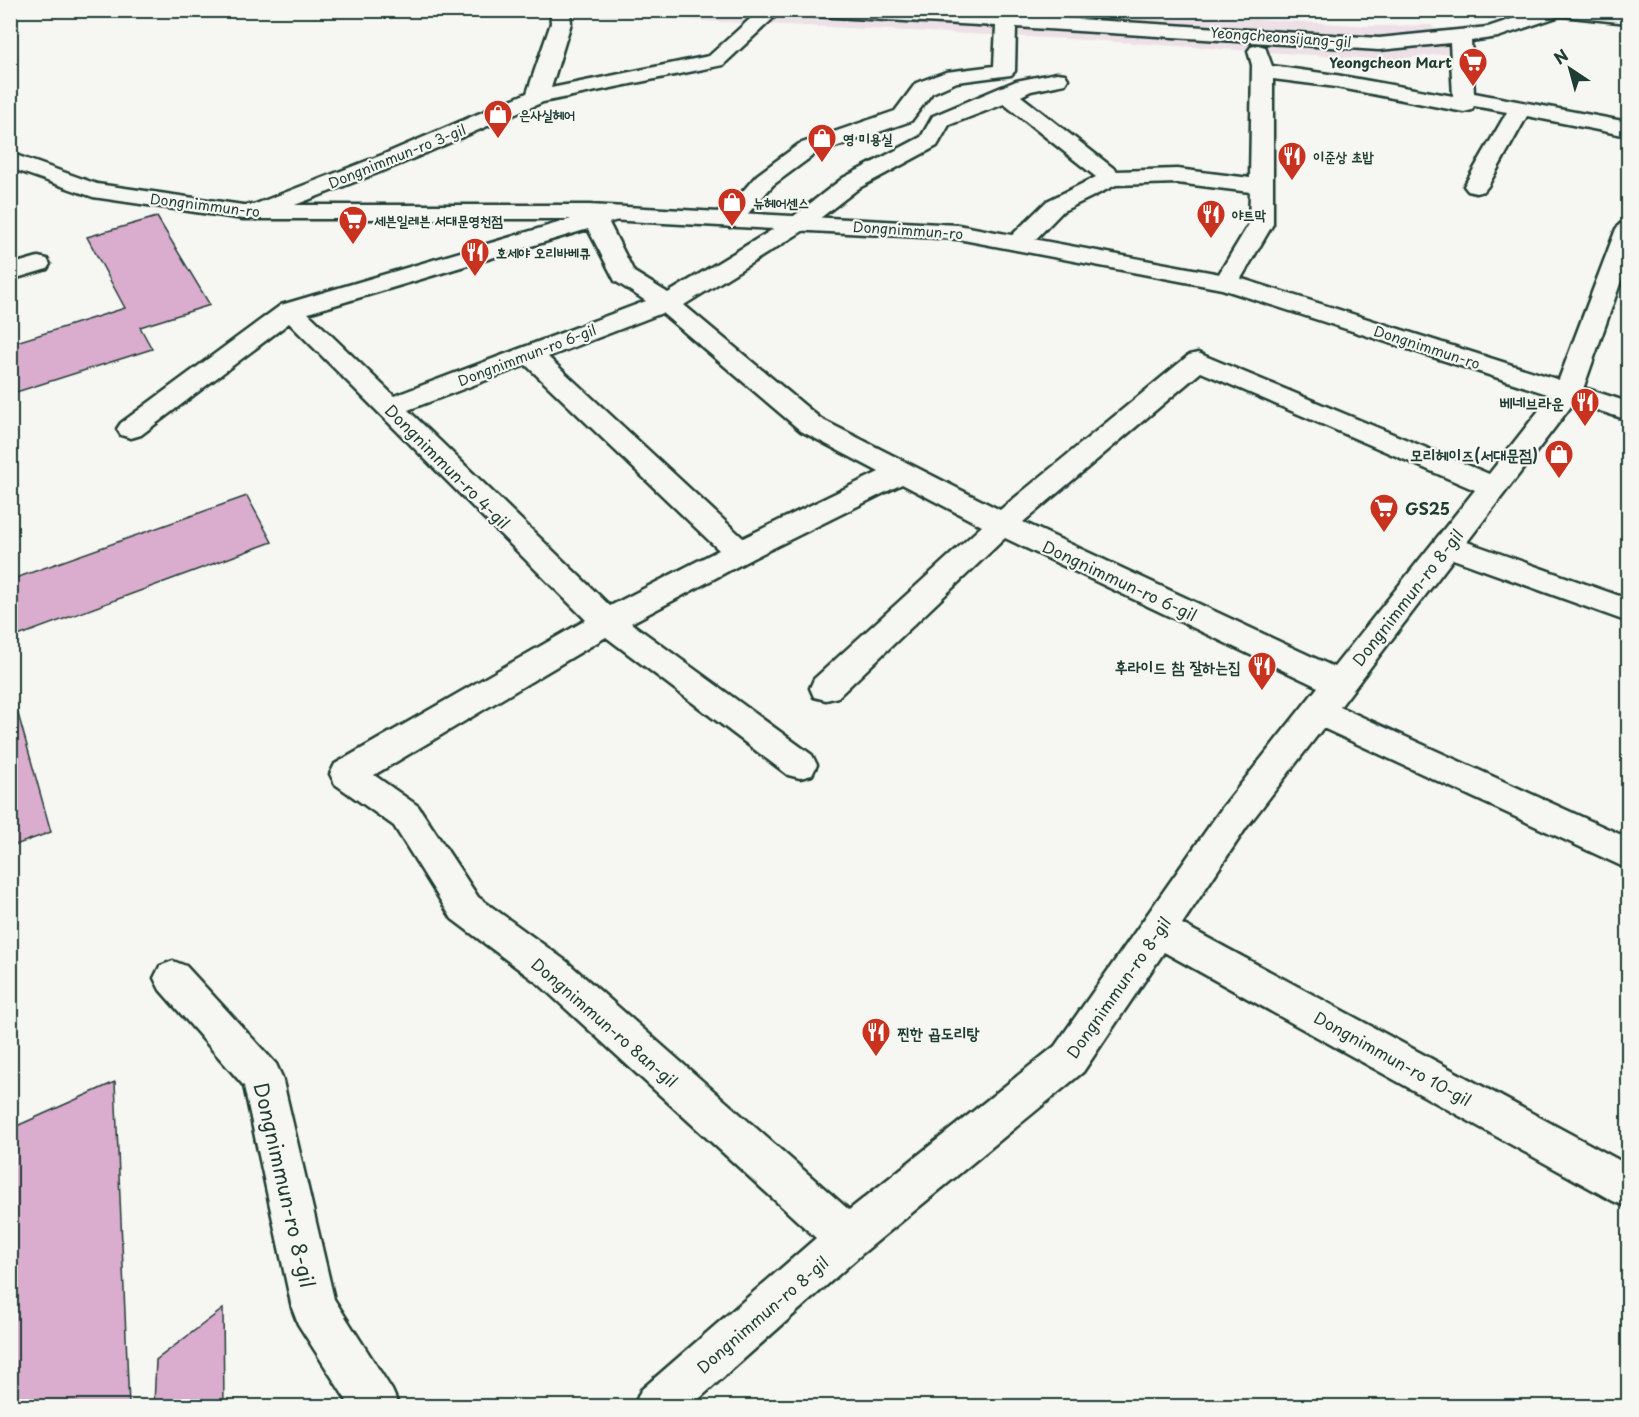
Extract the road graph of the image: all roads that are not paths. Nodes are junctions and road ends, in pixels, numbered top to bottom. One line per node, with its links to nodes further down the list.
1 (560, 10): 13 (street)
2 (772, 10): 13 (street, Dongnimmun-ro 3-gil)
3 (814, 10): 6 (street, Yeongcheonsijang-gil)
4 (1560, 10): 5 (street); 8 (street, Yeongcheonsijang-gil)
5 (1629, 17)
6 (1006, 20): 7 (street, Yeongcheonsijang-gil); 9 (street)
7 (1254, 35): 8 (street, Yeongcheonsijang-gil); 10 (street)
8 (1460, 37): 14 (street)
9 (1004, 70): 12 (street); 23 (street)
10 (1262, 71): 14 (street); 19 (street)
11 (1057, 79): 12 (street)
12 (1015, 90): 18 (street); 24 (street)
13 (537, 97): 21 (street, Dongnimmun-ro 3-gil)
14 (1463, 97): 15 (street)
15 (1520, 108): 16 (street); 20 (street)
16 (1629, 129)
17 (10, 160): 21 (street, Dongnimmun-ro)
18 (1112, 178): 19 (street); 26 (street)
19 (1261, 186): 29 (street)
20 (1476, 186)
21 (256, 212): 22 (street, Dongnimmun-ro)
22 (604, 216): 23 (street, Dongnimmun-ro); 30 (street, Dongnimmun-ro 6-gil); 31 (street)
23 (730, 220): 24 (street, Dongnimmun-ro)
24 (798, 224): 26 (street, Dongnimmun-ro); 30 (street, Dongnimmun-ro 6-gil)
25 (1629, 229): 33 (street, Dongnimmun-ro 8-gil)
26 (1018, 243): 29 (street, Dongnimmun-ro)
27 (38, 264): 28 (street)
28 (10, 273)
29 (1227, 282): 33 (street, Dongnimmun-ro)
30 (665, 302): 32 (street, Dongnimmun-ro 6-gil); 37 (street, Dongnimmun-ro 6-gil)
31 (290, 310): 34 (street, Dongnimmun-ro 4-gil); 36 (street)
32 (530, 354): 34 (street, Dongnimmun-ro 6-gil); 41 (street)
33 (1568, 392): 35 (street, Dongnimmun-ro); 38 (street, Dongnimmun-ro 8-gil)
34 (389, 408): 43 (street, Dongnimmun-ro 4-gil)
35 (1629, 411)
36 (131, 429)
37 (903, 472): 39 (street, Dongnimmun-ro 6-gil); 41 (street)
38 (1494, 487): 39 (street); 40 (street, Dongnimmun-ro 8-gil)
39 (1002, 524): 44 (street); 45 (street, Dongnimmun-ro 6-gil)
40 (1447, 546): 42 (street); 45 (street, Dongnimmun-ro 8-gil)
41 (740, 552): 43 (street)
42 (1629, 611)
43 (607, 622): 46 (street, Dongnimmun-ro 4-gil); 51 (street, Dongnimmun-ro 8an-gil)
44 (826, 688)
45 (1328, 697): 47 (street); 48 (street, Dongnimmun-ro 8-gil)
46 (800, 765)
47 (1629, 854)
48 (1158, 930): 50 (street, Dongnimmun-ro 10-gil); 51 (street, Dongnimmun-ro 8-gil)
49 (173, 978): 52 (street, Dongnimmun-ro 8-gil)
50 (1629, 1187)
51 (848, 1238): 53 (street, Dongnimmun-ro 8-gil)
52 (376, 1407)
53 (657, 1407)

